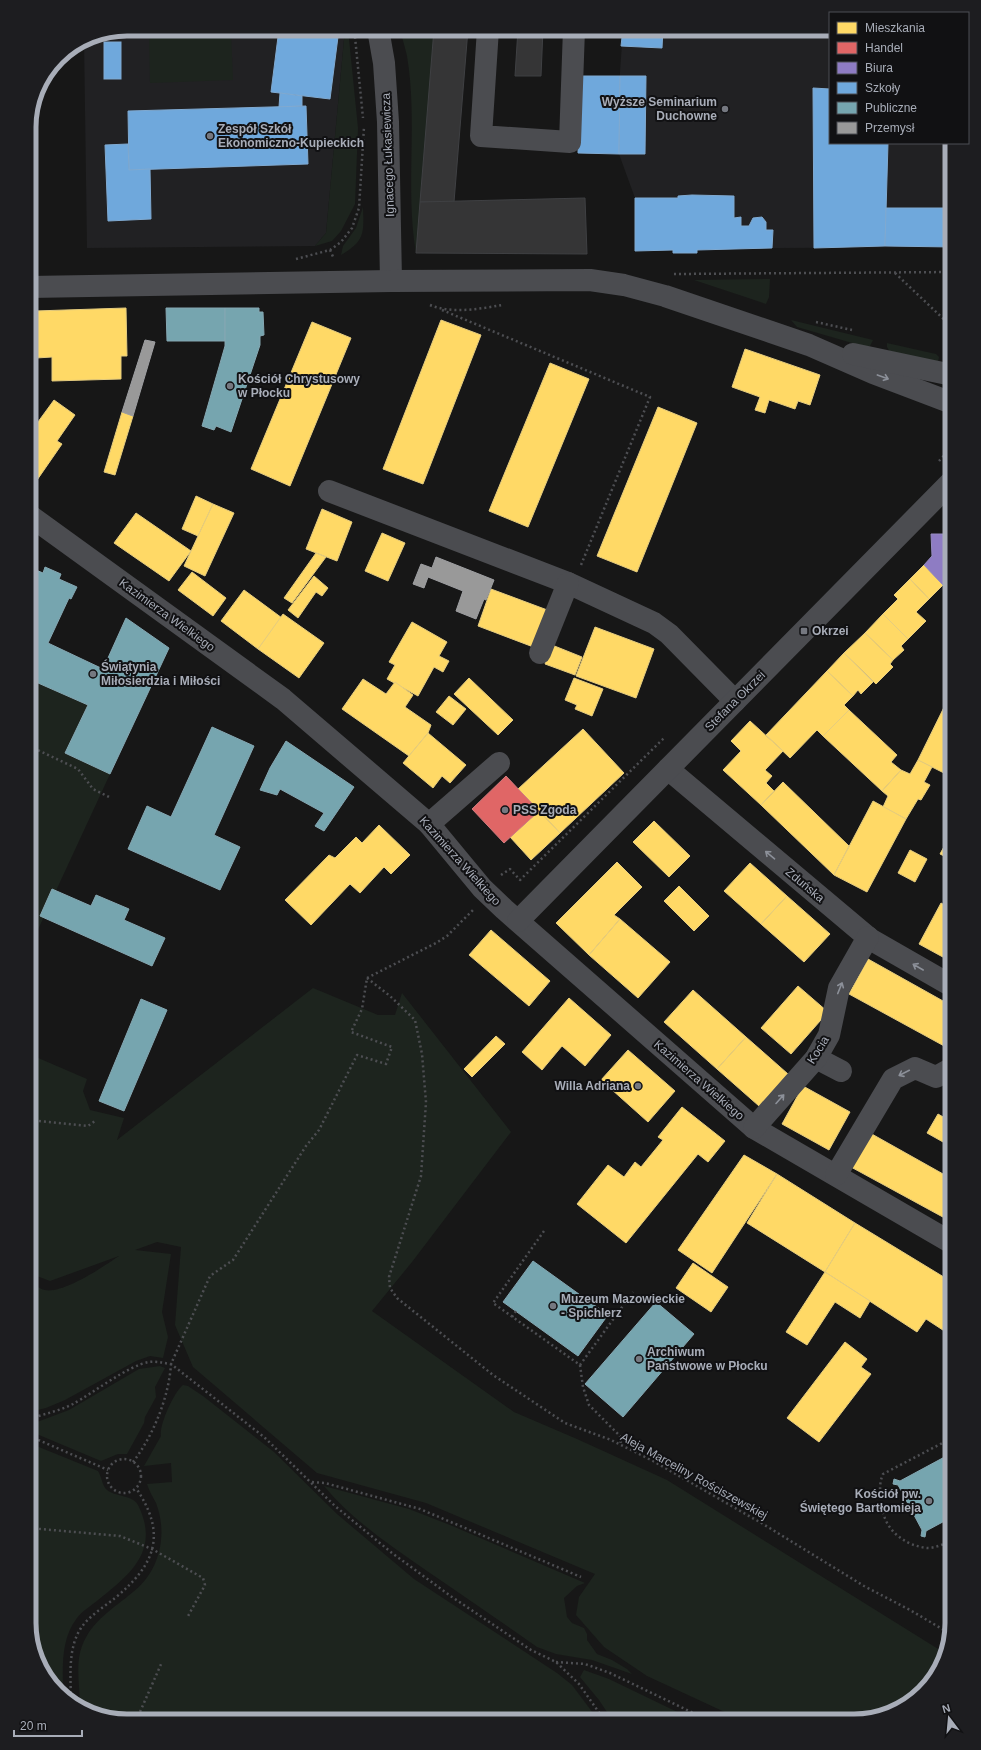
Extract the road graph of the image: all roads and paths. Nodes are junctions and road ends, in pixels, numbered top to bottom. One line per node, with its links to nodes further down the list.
1 (354, 36): 5 (path)
2 (379, 36): 9 (street, Ignacego Łukasiewicza)
3 (488, 36): 4 (street)
4 (574, 36)
5 (295, 259)
6 (945, 272): 7 (path)
7 (894, 273): 8 (path); 12 (path)
8 (672, 274)
9 (391, 281): 10 (street); 15 (street)
10 (36, 287)
11 (438, 308): 21 (path)
12 (945, 320)
13 (814, 321): 14 (path)
14 (858, 332)
15 (809, 345): 16 (street); 17 (street, one-way to 17)
16 (945, 374)
17 (945, 400)
18 (945, 487): 23 (street, Stefana Okrzei)
19 (329, 491): 21 (street)
20 (36, 520): 28 (street, Kazimierza Wielkiego)
21 (570, 584): 22 (street); 23 (street)
22 (540, 653)
23 (735, 701): 26 (street, Stefana Okrzei)
24 (36, 749): 27 (path)
25 (499, 763): 28 (street)
26 (668, 769): 30 (street, Stefana Okrzei); 31 (street, Zduńska, one-way to 26)
27 (111, 798)
28 (429, 824): 29 (street, Kazimierza Wielkiego)
29 (482, 888): 30 (street, Kazimierza Wielkiego); 32 (path)
30 (518, 921): 39 (street, Kazimierza Wielkiego)
31 (868, 937): 33 (street, Zduńska, one-way to 31); 34 (street, Kocia, one-way to 31)
32 (367, 978): 46 (path); 51 (path, Aleja Marceliny Rościszewskiej)
33 (945, 982)
34 (816, 1058): 35 (street); 39 (street, Kocia, one-way to 34)
35 (841, 1071)
36 (945, 1072): 40 (street, one-way to 40)
37 (36, 1121): 38 (path)
38 (95, 1121)
39 (754, 1128): 40 (street, Kazimierza Wielkiego)
40 (836, 1175): 42 (street, Kazimierza Wielkiego)
41 (544, 1231): 45 (path)
42 (945, 1239)
43 (633, 1292): 47 (path)
44 (516, 1311): 45 (path)
45 (512, 1317): 47 (path)
46 (170, 1364): 48 (path); 52 (path); 54 (path)
47 (580, 1365): 51 (path)
48 (36, 1417)
49 (36, 1439): 53 (path)
50 (945, 1442): 57 (path)
51 (621, 1445): 61 (path, Aleja Marceliny Rościszewskiej)
52 (133, 1462): 53 (path); 55 (path)
53 (108, 1470): 55 (path)
54 (312, 1482): 59 (path); 63 (path)
55 (136, 1488): 58 (path)
56 (36, 1529): 58 (path)
57 (945, 1544)
58 (152, 1549): 60 (path); 64 (path)
59 (581, 1577)
60 (187, 1618)
61 (944, 1630)
62 (162, 1662): 65 (path)
63 (556, 1662): 66 (path); 67 (path)
64 (71, 1694)
65 (139, 1714)
66 (600, 1714)
67 (695, 1714)

